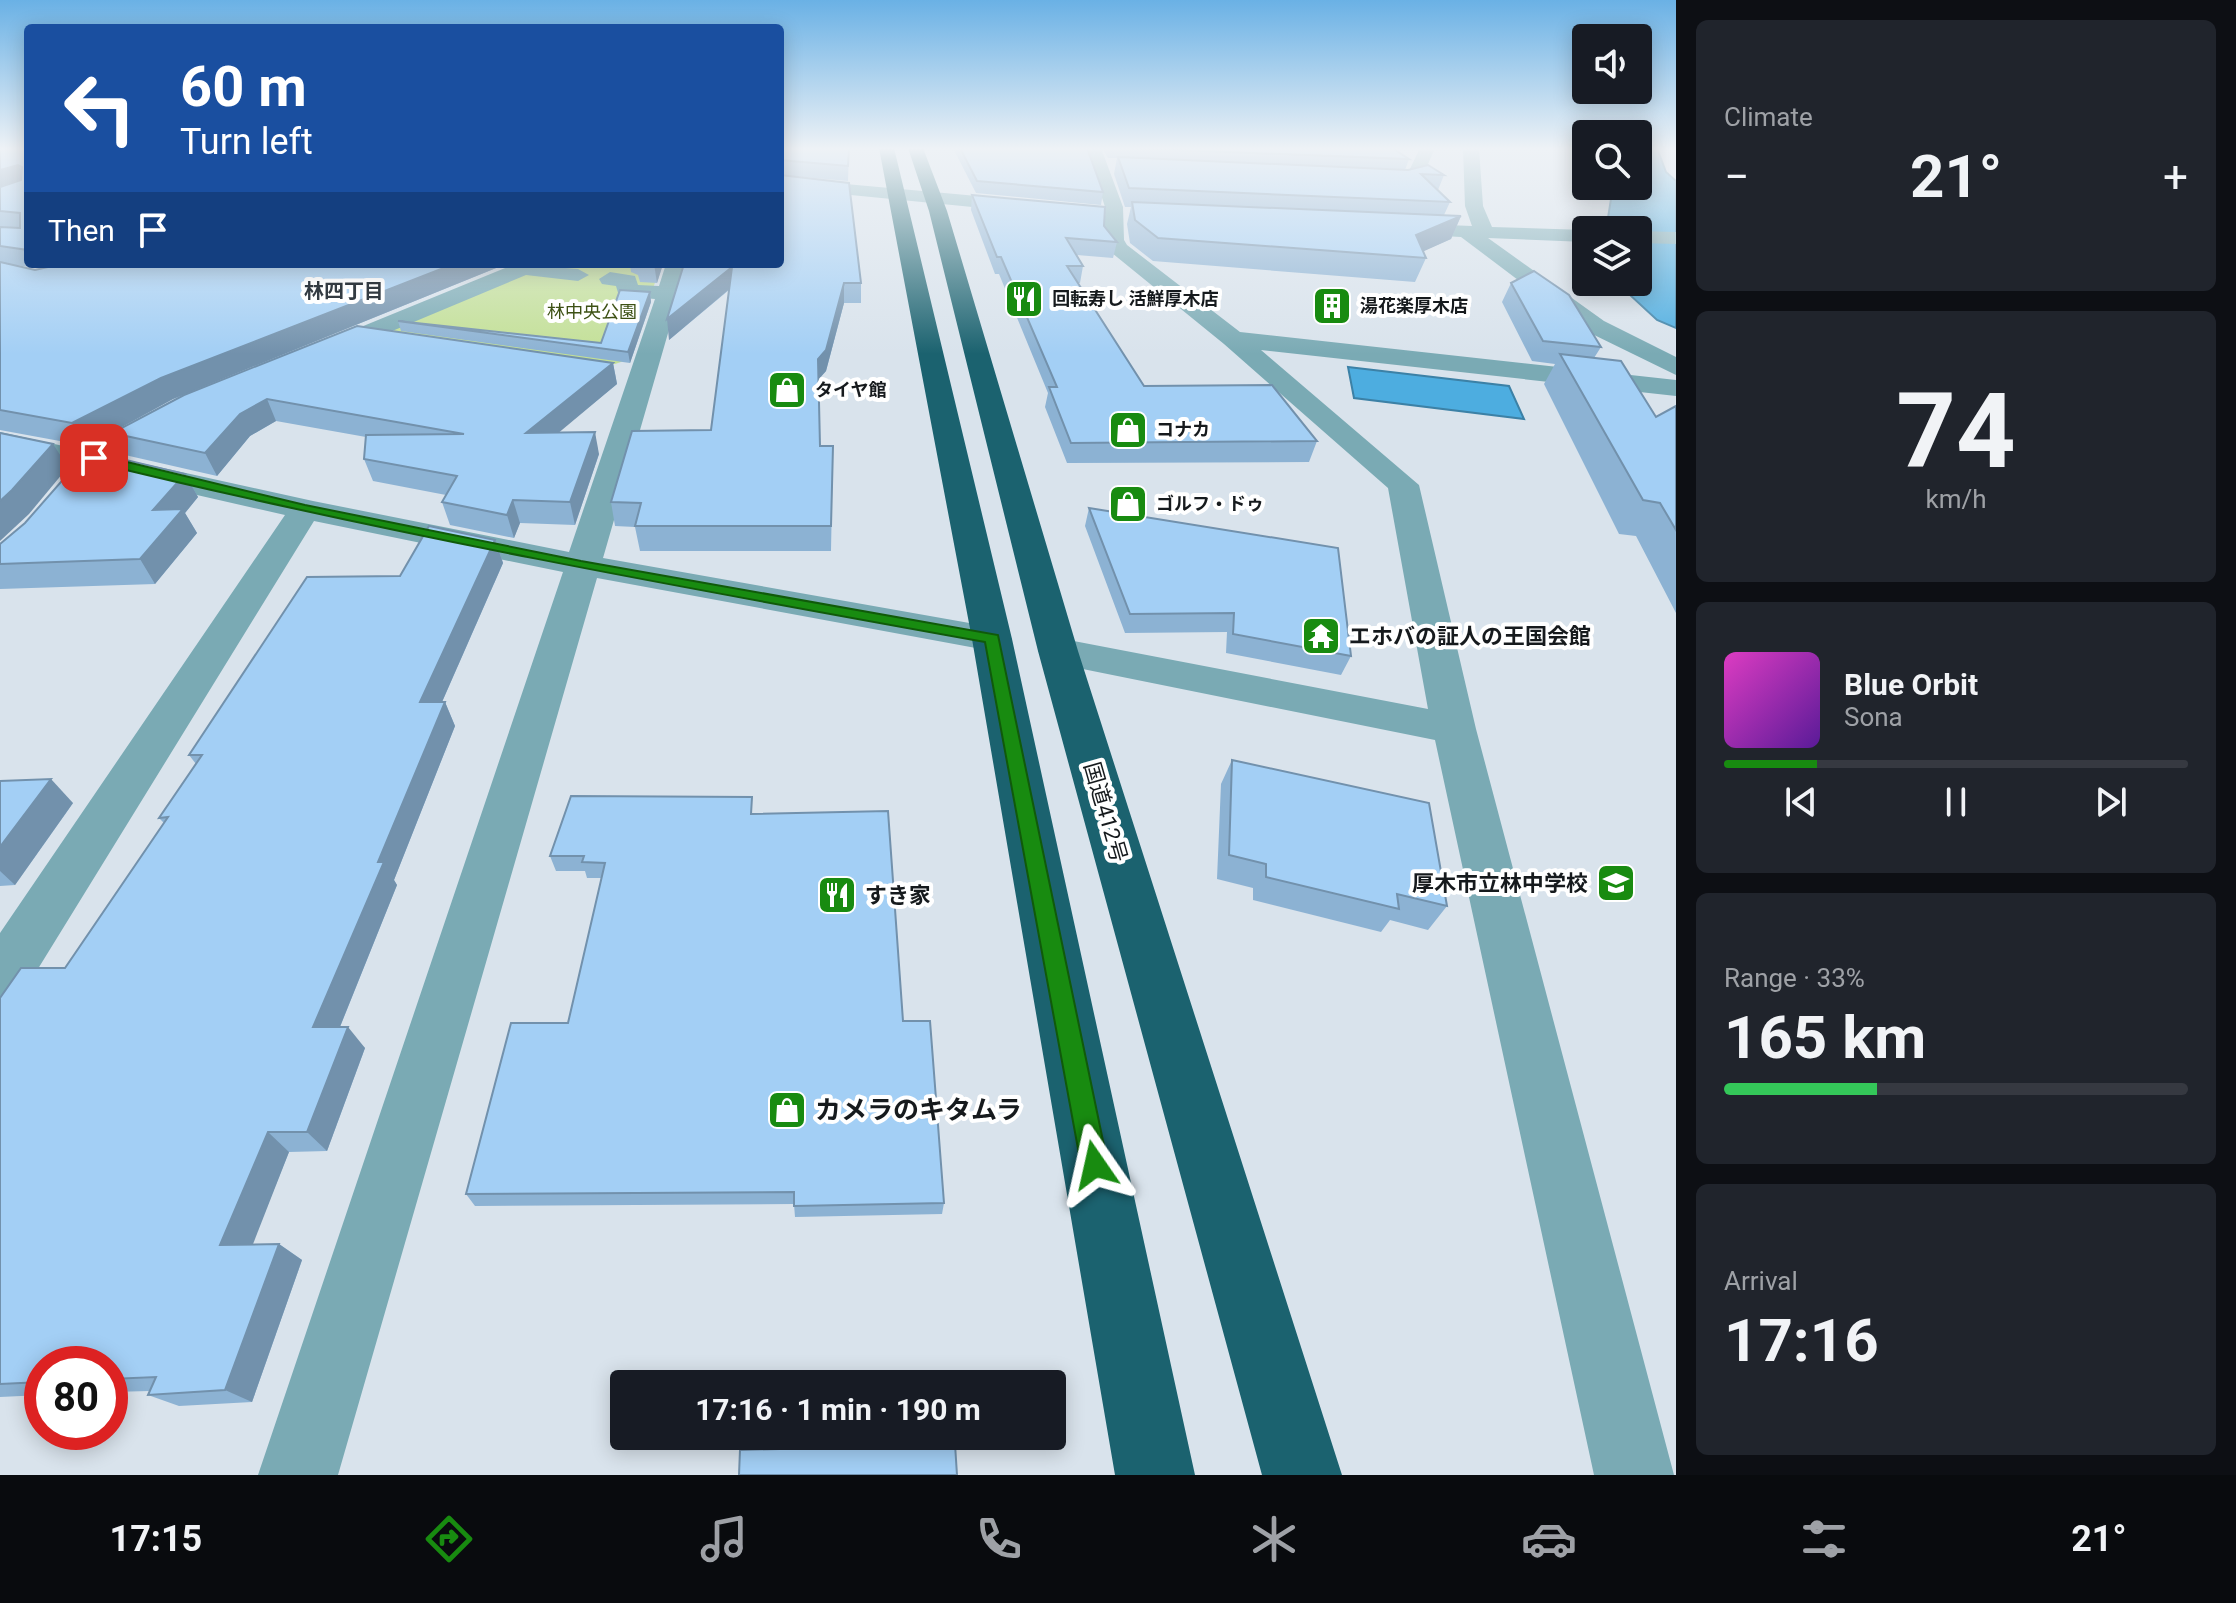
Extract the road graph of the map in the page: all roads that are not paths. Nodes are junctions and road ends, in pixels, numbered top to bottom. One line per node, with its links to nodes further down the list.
1 (918, 217): 24 (highway, 国道412号)
2 (921, 217): 25 (highway, 国道412号)
3 (1115, 217): 16 (street)
4 (1474, 217): 6 (street)
5 (1376, 228): 6 (street)
6 (1475, 232): 7 (street); 19 (street)
7 (1572, 236)
8 (1652, 237): 9 (street)
9 (1676, 238)
10 (523, 268): 15 (street)
11 (539, 268): 12 (street)
12 (578, 275)
13 (672, 278): 14 (street); 23 (street)
14 (610, 279)
15 (363, 335): 17 (street); 18 (street)
16 (1233, 339): 20 (street); 26 (street)
17 (409, 342)
18 (294, 363)
19 (1676, 367)
20 (1676, 388)
21 (0, 441): 22 (street)
22 (305, 509): 23 (street); 27 (street)
23 (581, 565): 24 (street); 28 (street)
24 (992, 639): 29 (highway, 国道412号)
25 (1058, 651): 26 (street); 30 (highway, 国道412号)
26 (1454, 729): 31 (street)
27 (0, 980)
28 (298, 1475)
29 (1155, 1475)
30 (1302, 1475)
31 (1634, 1475)

